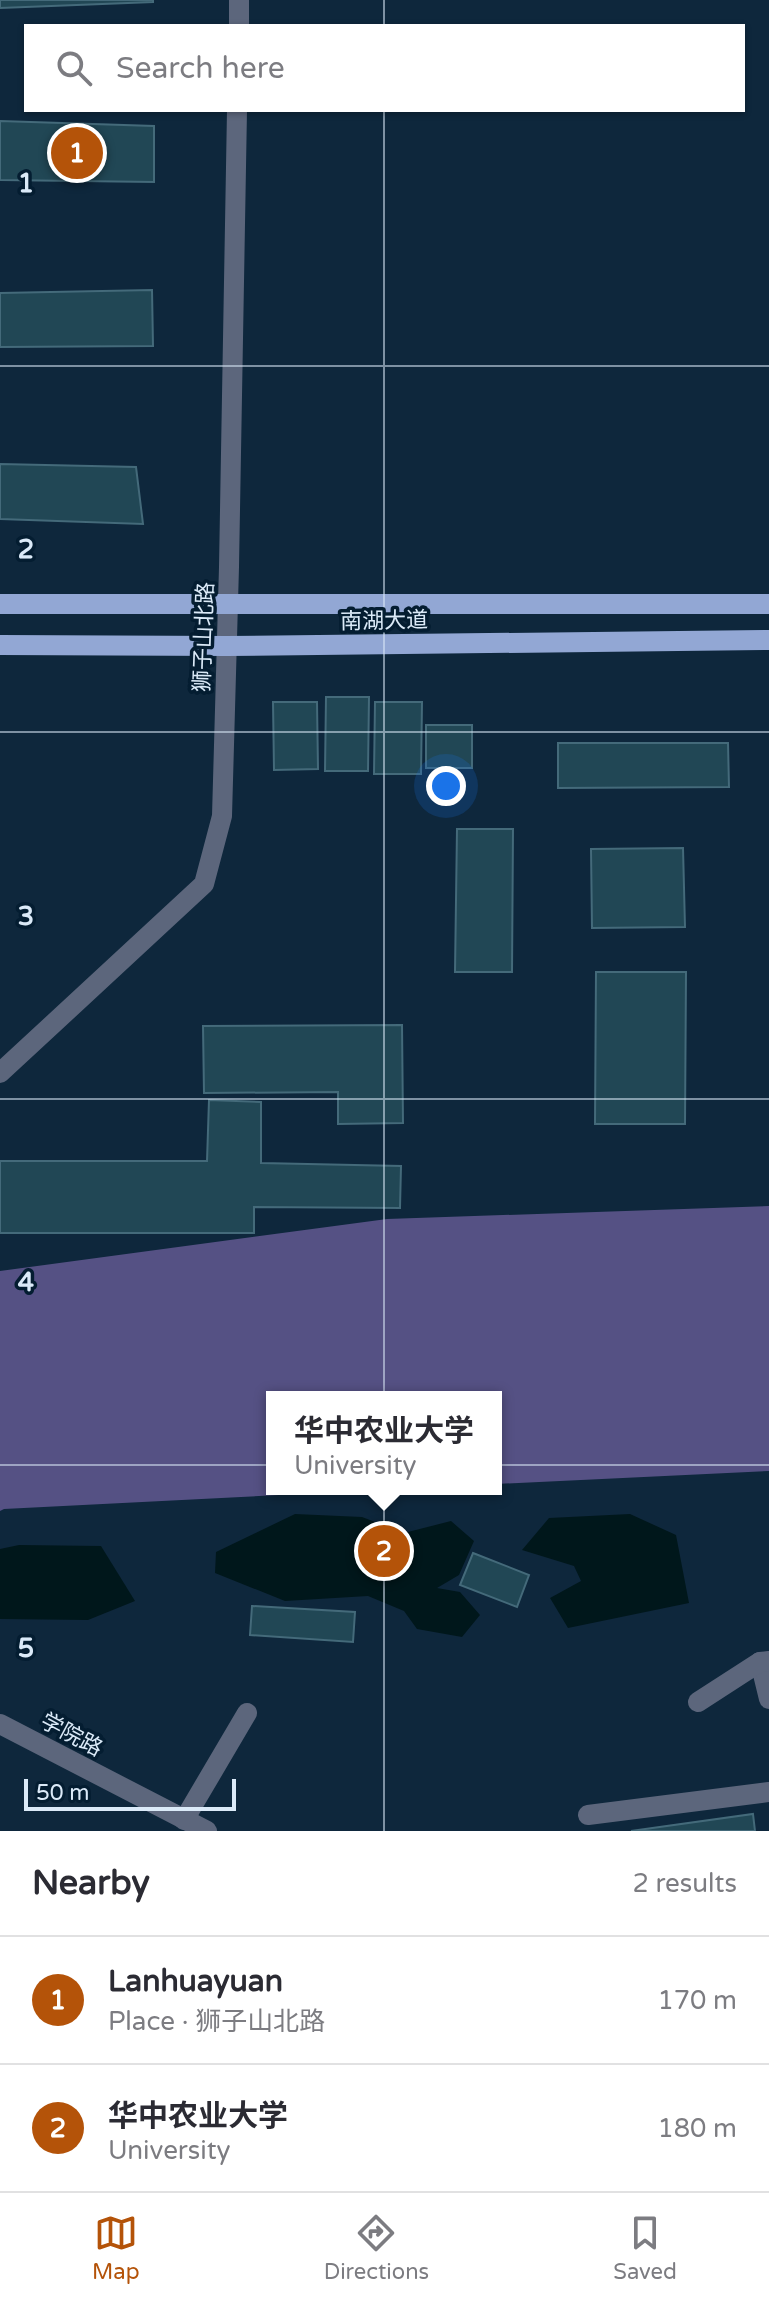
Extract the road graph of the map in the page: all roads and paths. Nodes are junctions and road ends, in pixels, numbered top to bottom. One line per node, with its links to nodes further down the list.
1 (239, 0): 2 (street)
2 (239, 24)
3 (237, 112): 5 (street, 狮子山北路)
4 (0, 604): 5 (main road, 南湖大道)
5 (228, 604): 6 (main road, 南湖大道); 9 (street, 狮子山北路)
6 (769, 604)
7 (769, 640): 9 (main road, 南湖大道)
8 (0, 645): 9 (main road, 南湖大道)
9 (227, 646): 10 (street, 狮子山北路)
10 (0, 1073)
11 (764, 1661): 12 (street); 13 (street)
12 (769, 1699)
13 (698, 1702)
14 (247, 1713): 18 (street)
15 (0, 1724): 18 (street, 学院路)
16 (769, 1792): 17 (street)
17 (588, 1815)
18 (184, 1820): 19 (street, 学院路)
19 (207, 1831)

